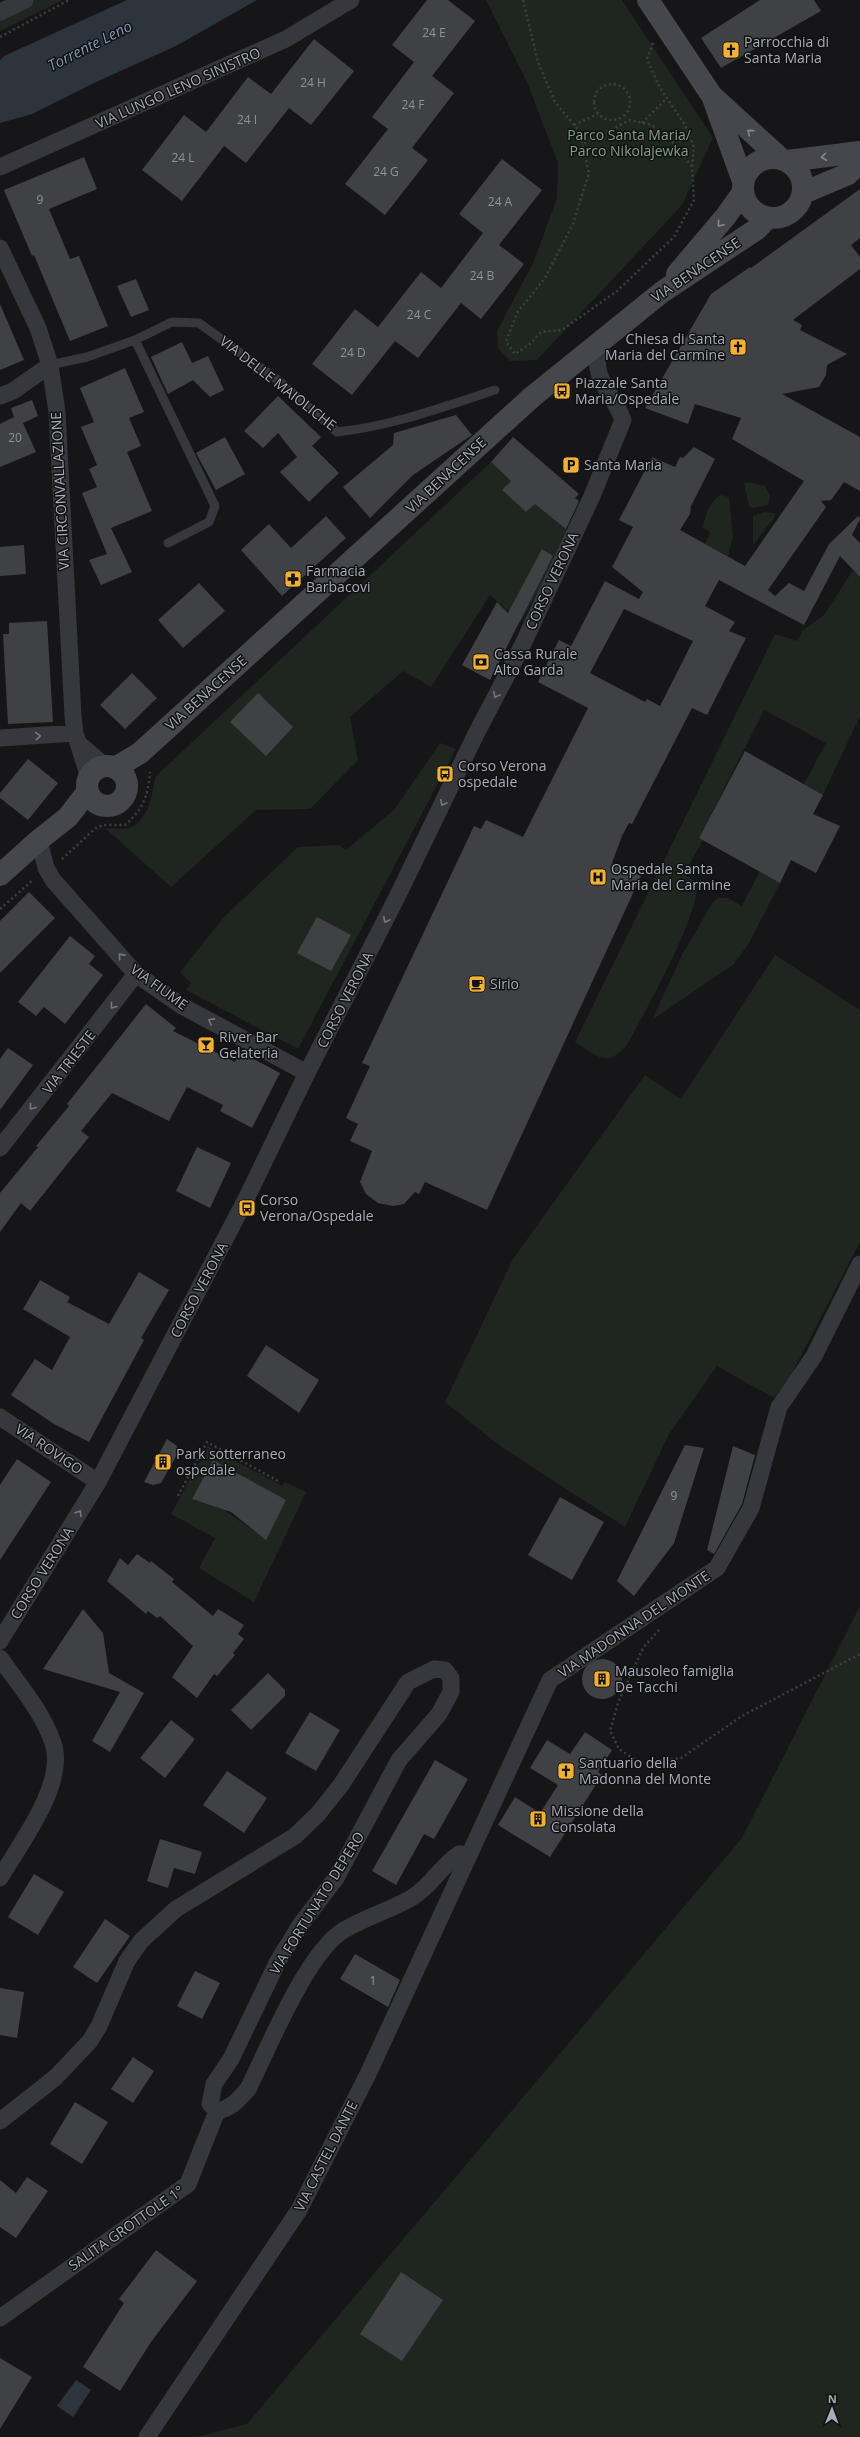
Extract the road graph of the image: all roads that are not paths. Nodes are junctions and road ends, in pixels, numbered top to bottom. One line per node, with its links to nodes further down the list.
1 (25, 0): 4 (street)
2 (351, 0): 9 (street, VIA LUNGO LENO SINISTRO)
3 (648, 0): 5 (main road)
4 (0, 12)
5 (712, 96): 7 (main road, one-way to 5); 10 (main road)
6 (860, 152): 7 (main road, one-way to 7)
7 (784, 160): 10 (main road); 11 (main road)
8 (860, 163): 11 (main road)
9 (0, 167)
10 (743, 187): 12 (main road); 14 (main road, VIA BENACENSE, one-way to 14)
11 (803, 193): 12 (main road)
12 (767, 218): 14 (main road, VIA BENACENSE)
13 (0, 248): 17 (street, VIA CIRCONVALLAZIONE)
14 (662, 292): 16 (main road, VIA BENACENSE)
15 (135, 340): 17 (lane, VIA DELLE MAIOLICHE); 18 (lane, VIA DELLE MAIOLICHE); 20 (lane)
16 (598, 342): 23 (main road, VIA BENACENSE); 29 (street, CORSO VERONA, one-way to 29)
17 (50, 365): 19 (street, VIA DELLE MAIOLICHE); 22 (street, VIA CIRCONVALLAZIONE)
18 (495, 390)
19 (0, 396)
20 (168, 543)
21 (0, 738): 22 (street, one-way to 22)
22 (77, 739): 24 (street)
23 (140, 753): 24 (main road, VIA BENACENSE); 25 (main road, VIA BENACENSE)
24 (100, 781): 25 (main road); 25 (main road, VIA BENACENSE); 26 (main road, VIA BENACENSE)
25 (127, 786)
26 (39, 840): 27 (main road, VIA BENACENSE); 28 (street, VIA FIUME, one-way to 26)
27 (0, 875)
28 (136, 974): 29 (street, VIA FIUME, one-way to 28); 30 (street, VIA TRIESTE, one-way to 30)
29 (307, 1073): 33 (street, CORSO VERONA)
30 (0, 1148)
31 (860, 1264): 36 (street, VIA MADONNA DEL MONTE)
32 (0, 1417): 33 (street, VIA ROVIGO)
33 (98, 1482): 34 (street, CORSO VERONA, one-way to 33)
34 (0, 1641)
35 (0, 1658): 37 (street)
36 (469, 1855): 38 (street, VIA FORTUNATO DEPERO); 41 (street, VIA CASTEL DANTE)
37 (0, 1878)
38 (217, 2111): 39 (street, VIA FORTUNATO DEPERO); 40 (street, SALITA GROTTOLE 1°)
39 (0, 2121)
40 (0, 2318)
41 (148, 2437)

